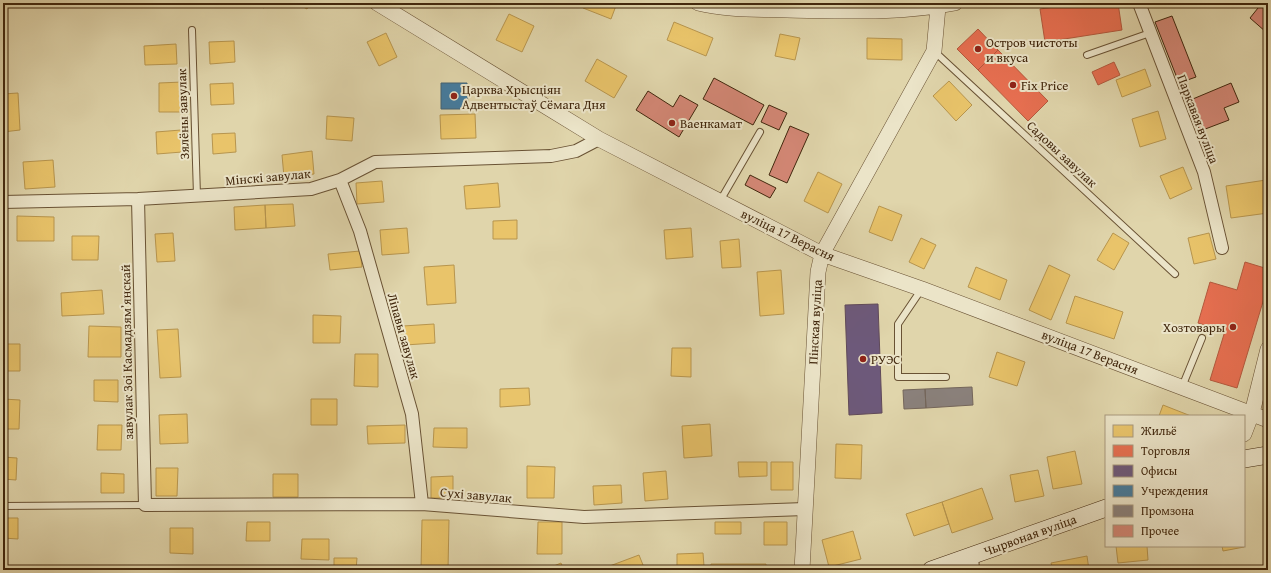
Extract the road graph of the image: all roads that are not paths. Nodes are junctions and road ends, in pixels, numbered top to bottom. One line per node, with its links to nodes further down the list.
1 (377, 3): 11 (street, вуліца 17 Верасня)
2 (698, 3): 5 (street)
3 (955, 3): 5 (street)
4 (1139, 3): 7 (street, Паркавая вуліца)
5 (938, 6): 8 (street, Пінская вуліца)
6 (192, 30): 13 (lane, Зялёны завулак)
7 (1150, 33): 9 (lane); 17 (street, Паркавая вуліца)
8 (934, 51): 18 (street, Пінская вуліца); 19 (lane, Садовы завулак)
9 (1088, 55)
10 (760, 132): 15 (lane)
11 (599, 139): 12 (street, Мінскі завулак); 15 (street, вуліца 17 Верасня)
12 (340, 180): 13 (street, Мінскі завулак); 30 (street, Ліпавы завулак)
13 (197, 196): 14 (street, Мінскі завулак)
14 (138, 199): 16 (street, Мінскі завулак); 31 (street, завулак Зоі Касмадзямʼянскай)
15 (720, 201): 18 (street, вуліца 17 Верасня)
16 (3, 202)
17 (1222, 248)
18 (822, 254): 20 (street, вуліца 17 Верасня); 34 (street, Пінская вуліца)
19 (1175, 274)
20 (922, 289): 23 (lane); 24 (street, вуліца 17 Верасня)
21 (1202, 338): 24 (lane)
22 (1268, 349): 25 (street)
23 (946, 376)
24 (1182, 387): 25 (street, вуліца 17 Верасня)
25 (1252, 413): 26 (street); 27 (street)
26 (1268, 420)
27 (1245, 431)
28 (1268, 455): 29 (main road)
29 (1245, 459)
30 (422, 504): 31 (street, Сухі завулак); 34 (street, Сухі завулак)
31 (145, 505): 32 (lane)
32 (3, 506)
33 (1105, 508): 35 (main road, Чырвоная вуліца)
34 (805, 509): 36 (street, Пінская вуліца)
35 (972, 563): 37 (main road, Чырвоная вуліца)
36 (802, 570)
37 (931, 570)

